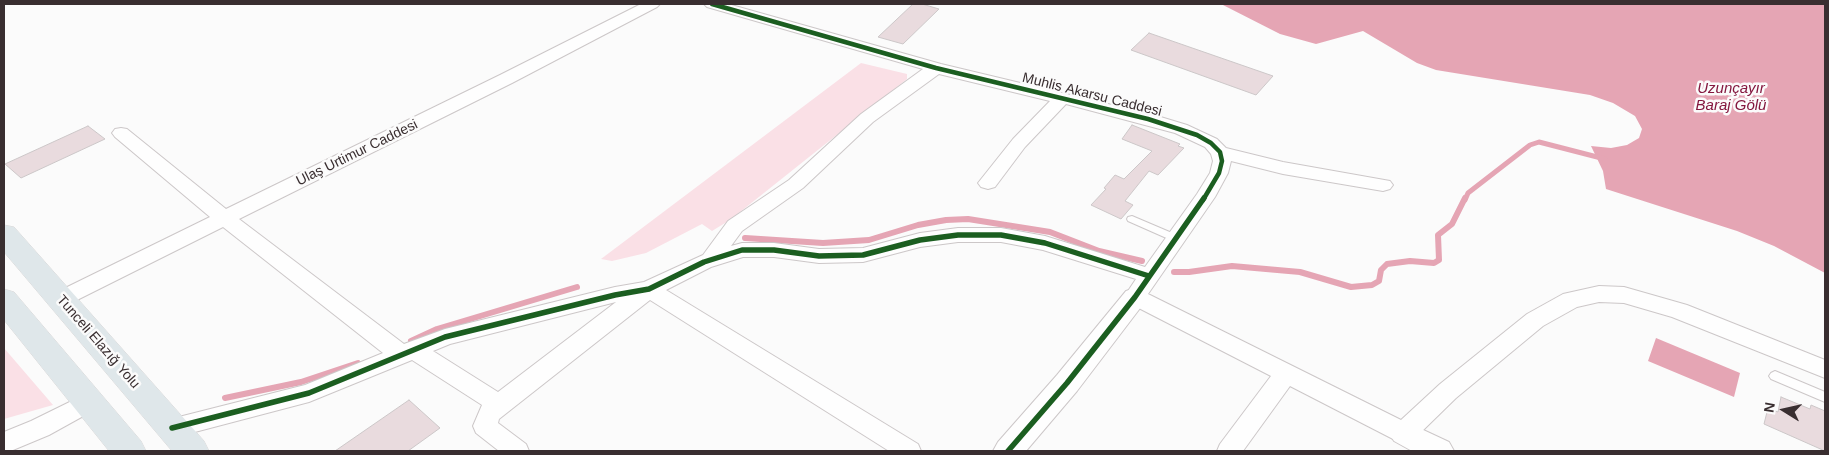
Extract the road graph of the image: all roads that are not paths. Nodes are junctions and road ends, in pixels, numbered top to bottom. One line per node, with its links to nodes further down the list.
1 (652, 4): 9 (street, Ulaş Urtimur Caddesi)
2 (712, 4): 3 (street, Muhlis Akarsu Caddesi)
3 (936, 68): 4 (street, Muhlis Akarsu Caddesi); 13 (street)
4 (1062, 98): 6 (street, Muhlis Akarsu Caddesi); 7 (street)
5 (121, 133): 9 (street)
6 (1220, 152): 8 (street); 12 (street)
7 (988, 183)
8 (1383, 185)
9 (225, 219): 16 (street, Ulaş Urtimur Caddesi); 18 (street)
10 (1132, 219): 12 (lane)
11 (4, 234): 16 (main road, Tunceli Elazığ Yolu)
12 (1175, 238): 14 (street)
13 (710, 260): 14 (street); 15 (street)
14 (1142, 287): 20 (street); 32 (street)
15 (649, 289): 18 (street); 24 (street); 31 (street)
16 (61, 299): 25 (main road, Tunceli Elazığ Yolu)
17 (4, 300): 23 (main road)
18 (408, 352): 24 (street); 25 (street)
19 (1825, 369): 26 (street)
20 (1286, 373): 26 (street); 33 (street)
21 (1775, 376): 22 (lane)
22 (1825, 397)
23 (88, 402): 27 (street); 28 (main road)
24 (499, 404): 30 (street)
25 (172, 428): 29 (main road, Tunceli Elazığ Yolu)
26 (1404, 433): 34 (street)
27 (4, 443)
28 (128, 451)
29 (192, 451)
30 (517, 451)
31 (909, 451)
32 (1008, 451)
33 (1229, 451)
34 (1439, 451)

